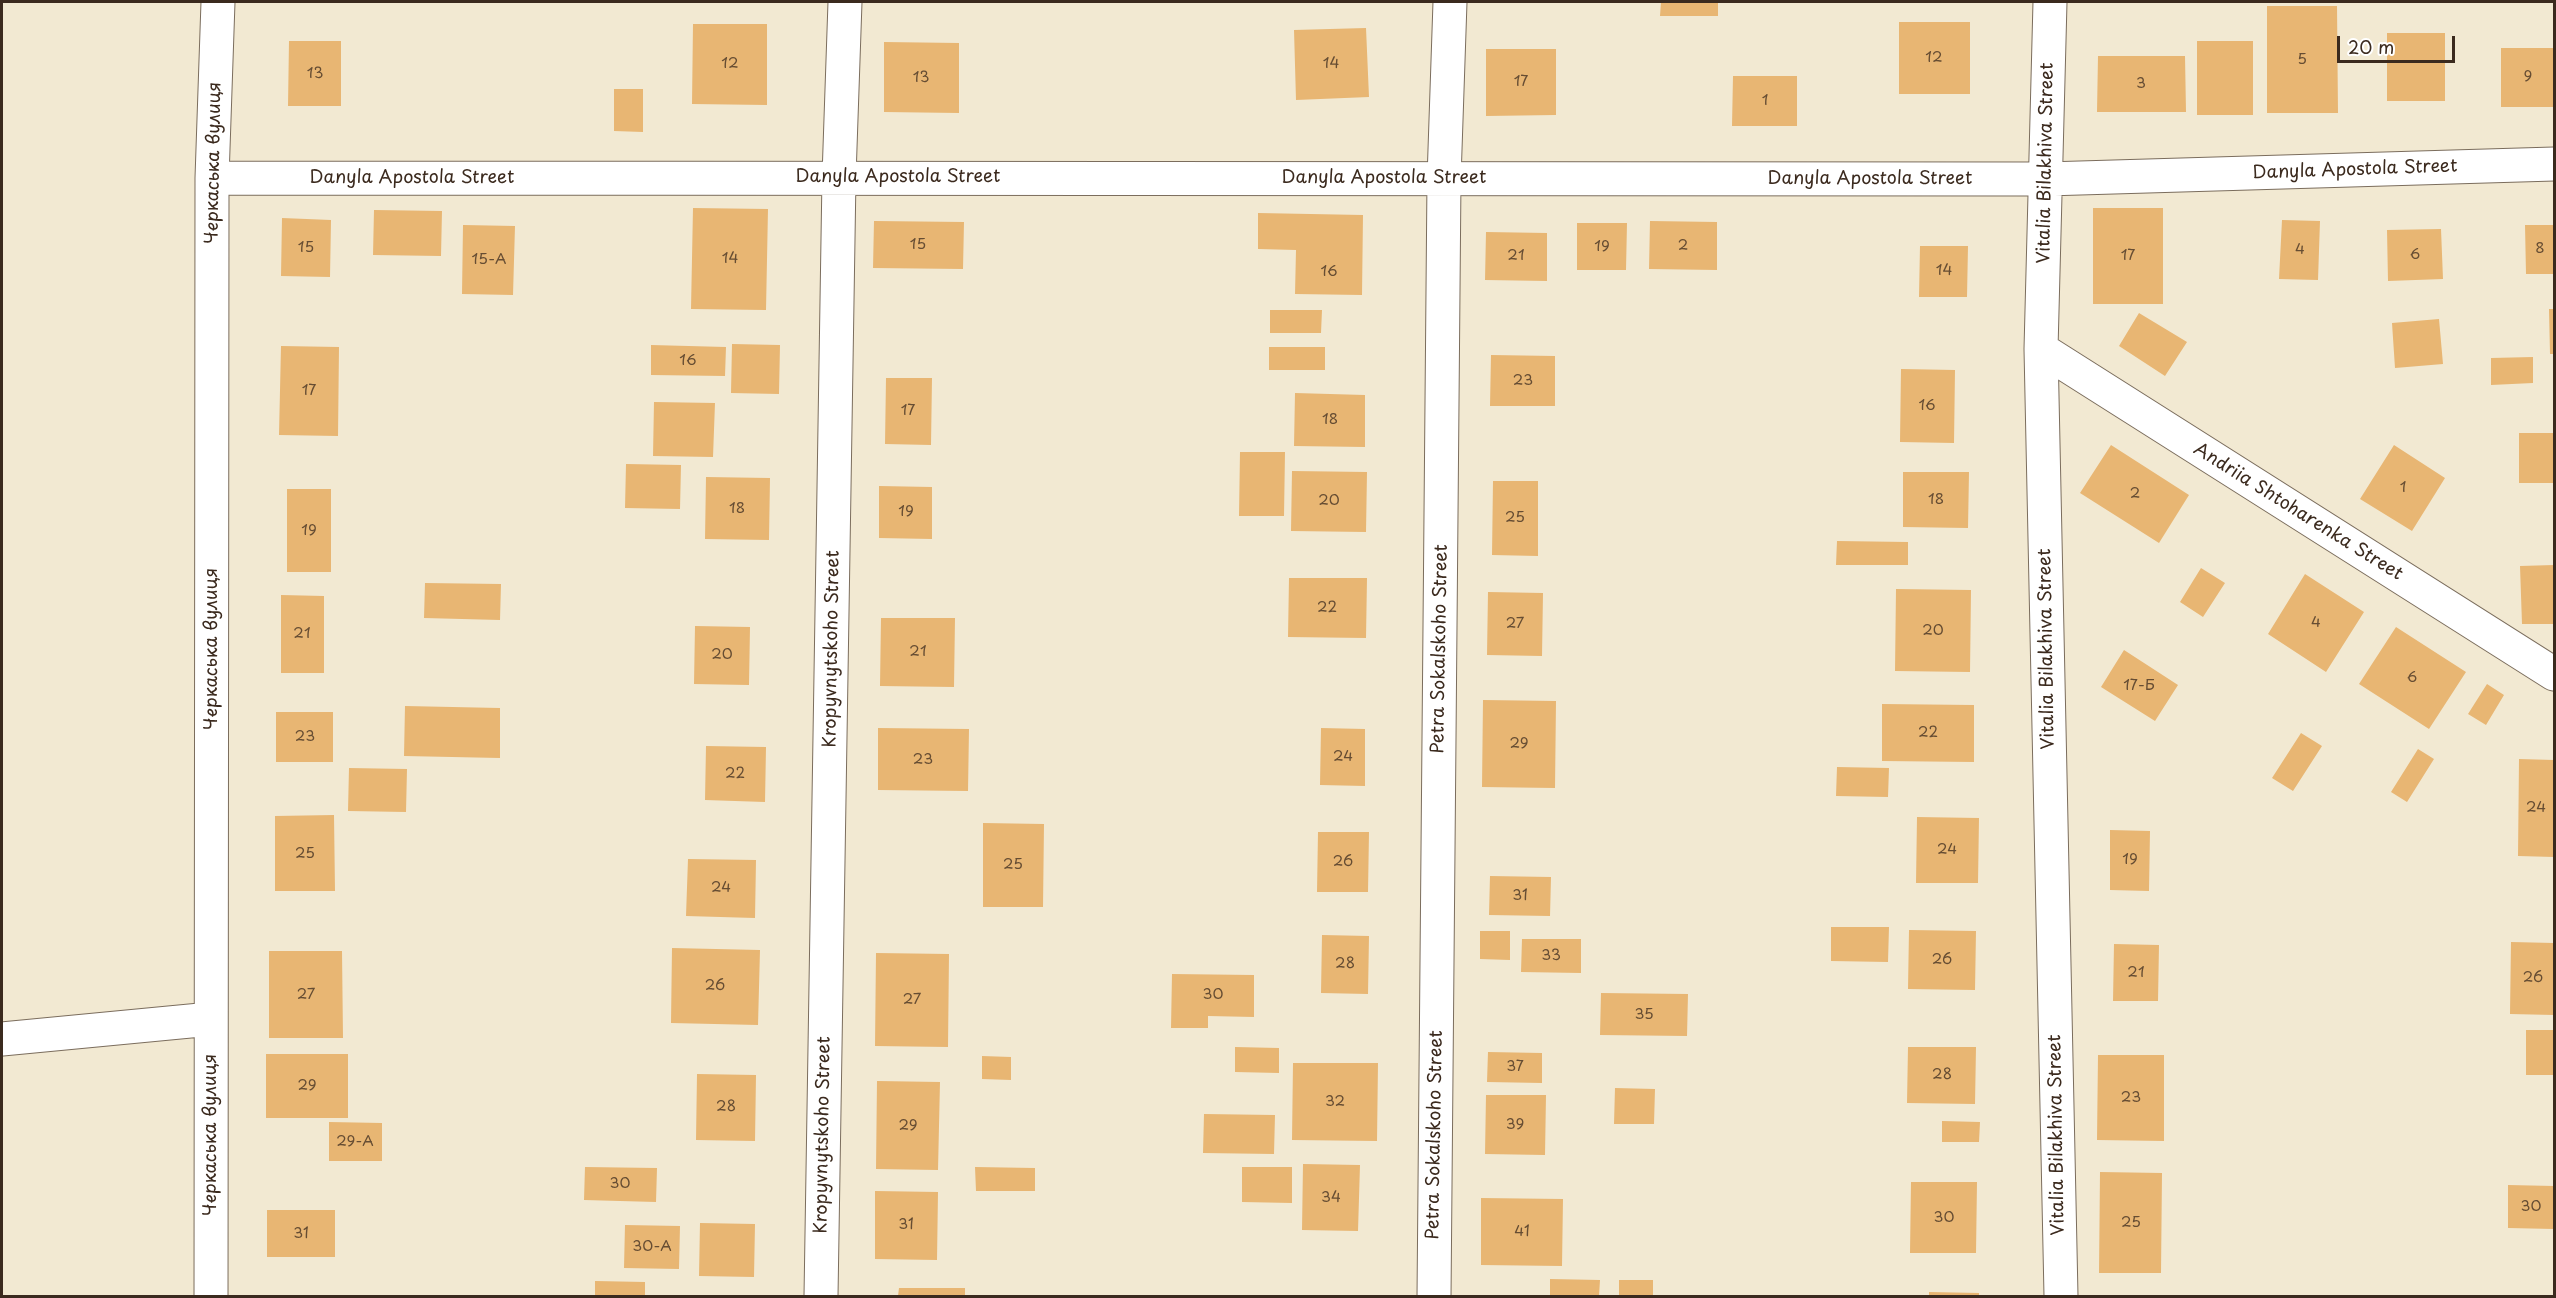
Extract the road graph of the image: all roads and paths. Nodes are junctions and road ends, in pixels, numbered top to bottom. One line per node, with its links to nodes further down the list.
1 (218, 2): 7 (street, Черкаська вулиця)
2 (844, 2): 6 (street, Kropyvnytskoho Street)
3 (1450, 2): 9 (street, Petra Sokalskoho Street)
4 (2050, 2): 8 (street, Vitalia Bilakhiva Street)
5 (2554, 164): 8 (street, Danyla Apostola Street)
6 (839, 177): 7 (street, Danyla Apostola Street); 9 (street, Danyla Apostola Street); 15 (street, Kropyvnytskoho Street)
7 (212, 178): 12 (street, Черкаська вулиця)
8 (2046, 178): 9 (street, Danyla Apostola Street); 10 (street, Vitalia Bilakhiva Street)
9 (1444, 179): 16 (street, Petra Sokalskoho Street)
10 (2041, 349): 11 (street, Andriia Shtoharenka Street); 17 (street, Vitalia Bilakhiva Street)
11 (2554, 674)
12 (211, 1019): 13 (street); 14 (street, Черкаська вулиця)
13 (2, 1039)
14 (211, 1296)
15 (821, 1296)
16 (1434, 1296)
17 (2061, 1296)

